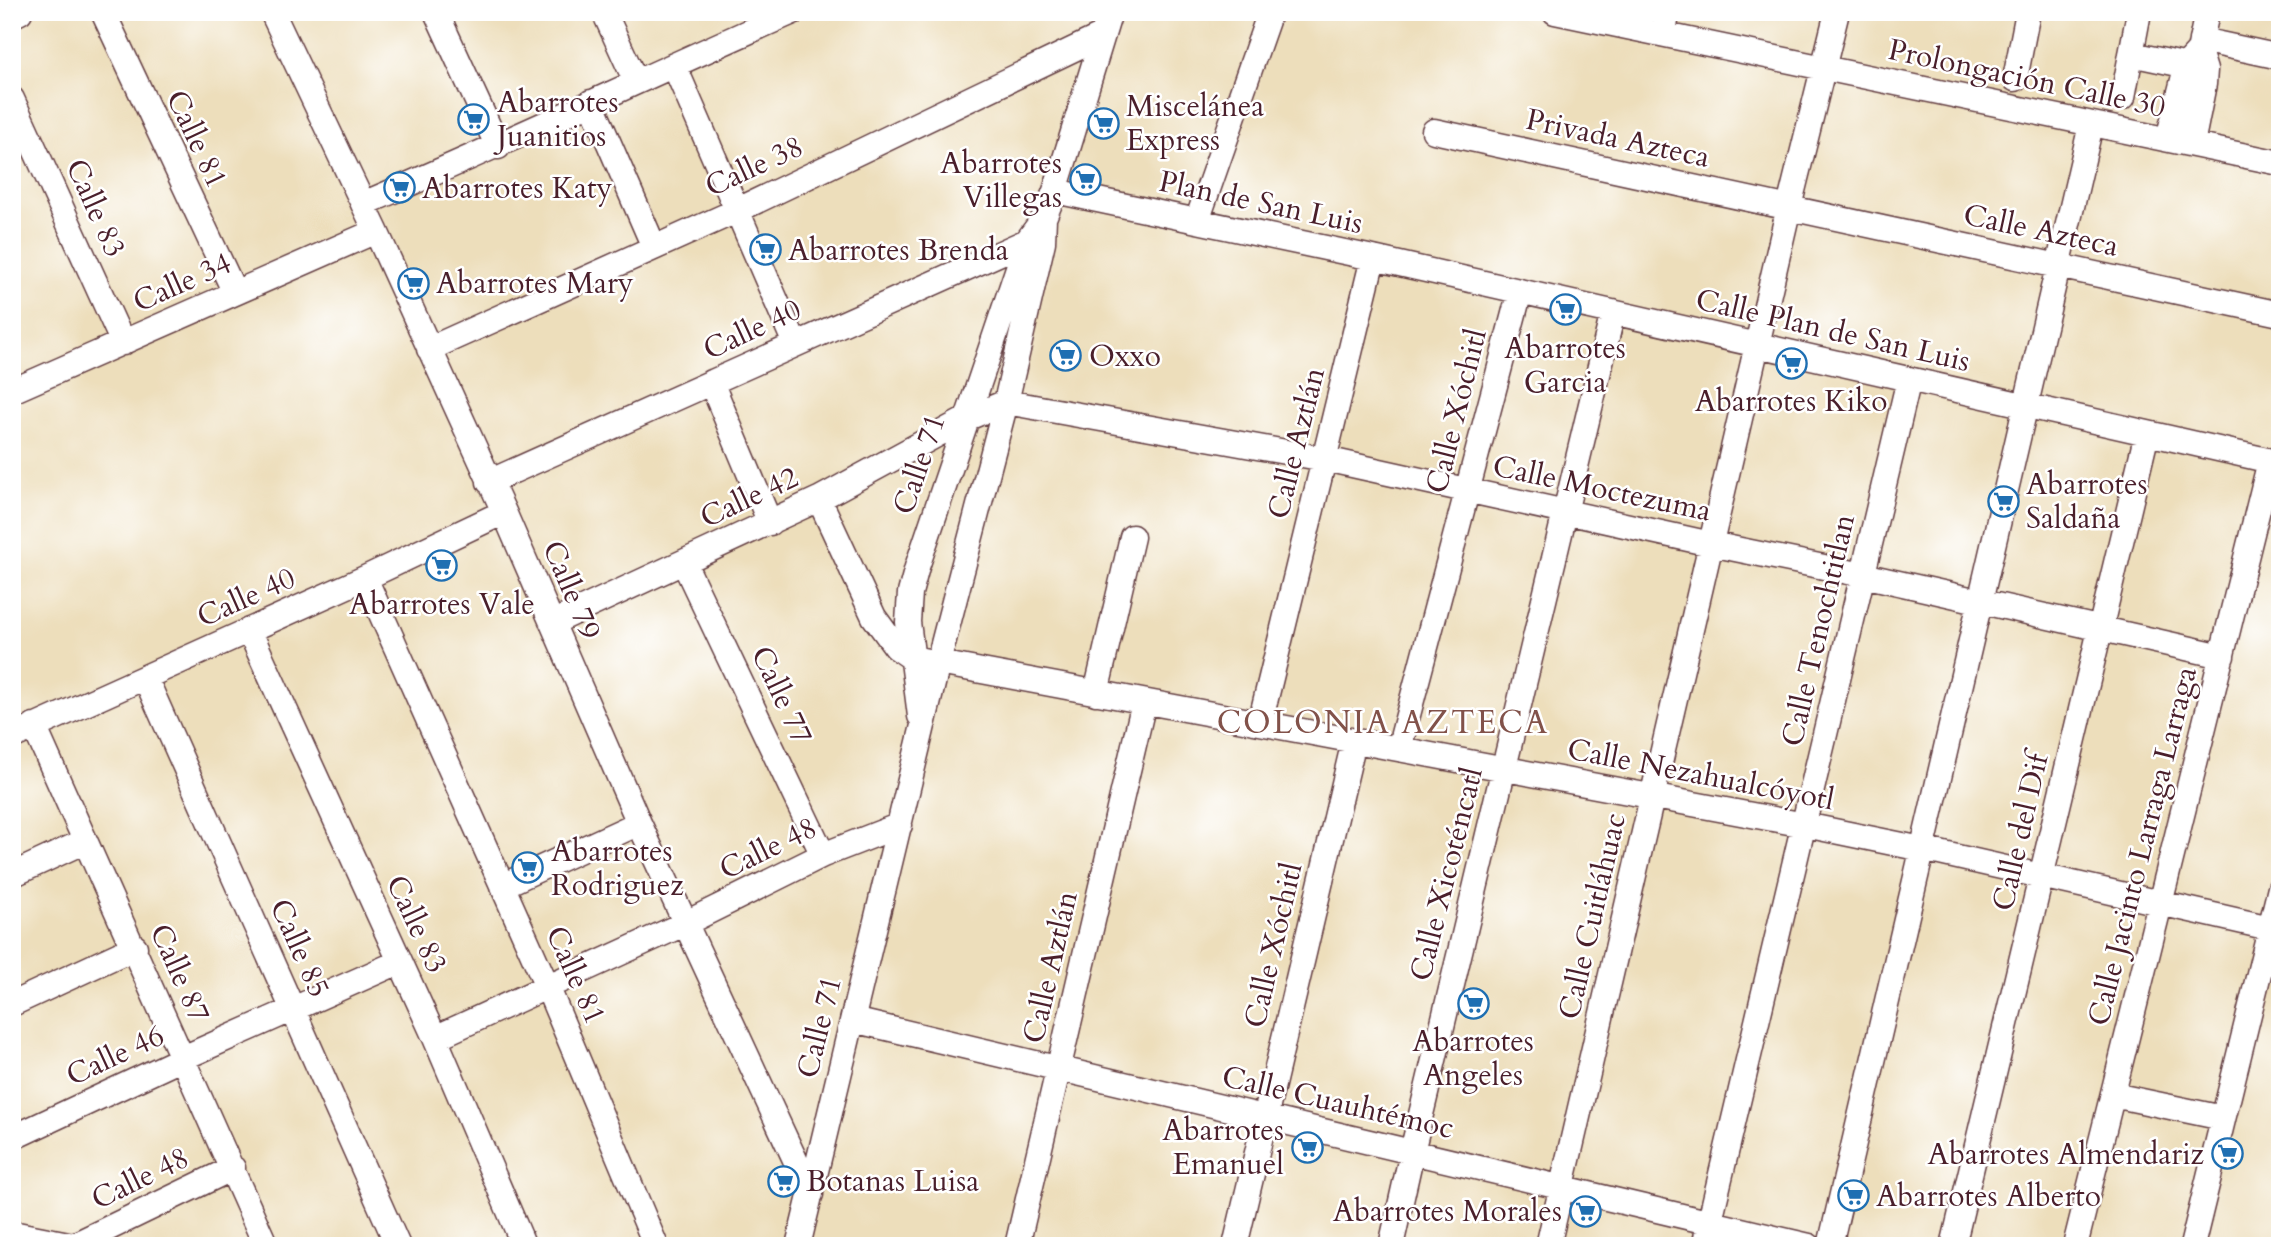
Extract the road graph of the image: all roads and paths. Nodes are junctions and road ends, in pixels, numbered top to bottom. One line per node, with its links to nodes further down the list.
1 (20, 12): 13 (street)
2 (103, 12): 43 (street, Calle 81)
3 (272, 12): 33 (street, Calle 79)
4 (436, 12): 30 (street)
5 (604, 12): 23 (street)
6 (793, 12): 14 (street)
7 (1270, 12): 36 (street)
8 (1555, 12): 15 (street, Prolongación Calle 30)
9 (1836, 12): 21 (street, Calle Cuitláhuac)
10 (2028, 12): 22 (street)
11 (2139, 12): 17 (street)
12 (2207, 12): 18 (street)
13 (12, 16)
14 (764, 18): 20 (street)
15 (1666, 23): 21 (street, Prolongación Calle 30)
16 (1106, 24): 32 (street, Calle 71); 35 (street, Calle 38)
17 (2131, 54): 18 (street); 24 (street)
18 (2198, 56): 19 (street); 29 (street)
19 (2280, 57)
20 (674, 65): 23 (street); 35 (street)
21 (1823, 69): 27 (street, Prolongación Calle 30); 34 (street, Calle Cuitláhuac)
22 (2015, 79)
23 (636, 82): 26 (street)
24 (2123, 97)
25 (12, 99): 46 (street, Calle 83)
26 (591, 102): 30 (street); 39 (street)
27 (2091, 125): 29 (street, Prolongación Calle 30); 41 (street)
28 (1434, 131): 34 (street, Privada Azteca)
29 (2180, 142): 31 (street, Prolongación Calle 30)
30 (498, 147): 33 (street)
31 (2280, 163)
32 (1055, 191): 36 (street, Plan de San Luis); 38 (street, Calle 71)
33 (363, 204): 37 (street, Calle 79)
34 (1789, 207): 41 (street, Calle Azteca); 48 (street, Calle Cuitláhuac)
35 (736, 211): 39 (street, Calle 38); 47 (street)
36 (1197, 221): 40 (street, Plan de San Luis)
37 (376, 231): 43 (street, Calle 34); 49 (street, Calle 79)
38 (1038, 234): 47 (street, Calle 40); 53 (street, Calle 71); 55 (street, Calle 71)
39 (654, 247): 49 (street, Calle 38)
40 (1373, 258): 42 (street, Calle Plan de San Luis); 57 (street, Calle Aztlán)
41 (2058, 266): 45 (street, Calle Azteca); 54 (street)
42 (1520, 291): 44 (street, Calle Plan de San Luis); 60 (street, Calle Xóchitl)
43 (235, 293): 46 (street, Calle 34)
44 (1614, 312): 48 (street, Calle Plan de San Luis); 63 (street, Calle Xicoténcatl)
45 (2280, 314)
46 (123, 343): 52 (street, Calle 34)
47 (795, 344): 51 (street, Calle 40)
48 (1757, 345): 50 (street, Calle Plan de San Luis); 66 (street, Calle Cuitláhuac)
49 (429, 349): 59 (street, Calle 79)
50 (1909, 379): 54 (street, Calle Plan de San Luis); 68 (street, Calle Tenochtitlan)
51 (711, 382): 59 (street, Calle 40); 64 (street)
52 (14, 386)
53 (1006, 402): 55 (street); 57 (street, Calle Moctezuma); 76 (street, Calle 71)
54 (2026, 406): 56 (street, Calle Plan de San Luis); 70 (street)
55 (968, 418): 61 (street, Calle 42); 75 (street, Calle 71)
56 (2147, 433): 58 (street, Calle Plan de San Luis); 72 (street, Calle del Dif)
57 (1325, 459): 60 (street, Calle Moctezuma); 80 (street, Calle Aztlán)
58 (2275, 462): 74 (street, Calle Jacinto Larraga Larraga)
59 (489, 482): 62 (street, Calle 79)
60 (1469, 491): 63 (street, Calle Moctezuma); 84 (street, Calle Xóchitl)
61 (819, 499): 64 (street, Calle 42); 75 (street)
62 (504, 512): 69 (street, Calle 40); 71 (street, Calle 79)
63 (1566, 512): 66 (street, Calle Moctezuma); 85 (street, Calle Xicoténcatl)
64 (769, 523): 67 (street, Calle 42)
65 (1132, 537): 78 (street)
66 (1711, 544): 68 (street, Calle Moctezuma); 86 (street, Calle Cuitláhuac)
67 (684, 563): 71 (street, Calle 42); 92 (street, Calle 77)
68 (1863, 575): 70 (street, Calle Moctezuma); 89 (street, Calle Tenochtitlan)
69 (365, 578): 73 (street, Calle 40); 95 (street, Calle 81)
70 (1980, 602): 72 (street, Calle Moctezuma); 91 (street)
71 (552, 623): 87 (street, Calle 79)
72 (2100, 628): 74 (street, Calle Moctezuma); 94 (street, Calle del Dif)
73 (249, 630): 77 (street, Calle 40); 101 (street, Calle 83)
74 (2222, 656): 97 (street, Calle Jacinto Larraga Larraga)
75 (912, 658): 76 (street, Calle Nezahualcóyotl); 82 (street, Calle 71)
76 (938, 663): 78 (street, Calle Nezahualcóyotl); 82 (street, Calle 71)
77 (145, 677): 81 (street, Calle 40); 104 (street, Calle 85)
78 (1096, 693): 79 (street, Calle Nezahualcóyotl)
79 (1144, 702): 80 (street, Calle Nezahualcóyotl); 108 (street, Calle Aztlán)
80 (1259, 723): 83 (street, Calle Nezahualcóyotl)
81 (23, 731): 90 (street, Calle 87)
82 (921, 741): 88 (street, Calle 71)
83 (1354, 741): 84 (street, Calle Nezahualcóyotl); 110 (street, Calle Xóchitl)
84 (1399, 749): 85 (street, Calle Nezahualcóyotl)
85 (1504, 768): 86 (street, Calle Nezahualcóyotl); 113 (street, Calle Xicoténcatl)
86 (1652, 796): 89 (street, Calle Nezahualcóyotl); 115 (street, Calle Cuitláhuac)
87 (639, 823): 95 (street); 98 (street, Calle 79)
88 (900, 825): 92 (street, Calle 48); 105 (street, Calle 71)
89 (1805, 825): 91 (street, Calle Nezahualcóyotl); 118 (street, Calle Tenochtitlan)
90 (85, 841): 93 (street); 100 (street, Calle 87)
91 (1922, 849): 94 (street, Calle Nezahualcóyotl); 131 (street)
92 (823, 855): 98 (street, Calle 48)
93 (12, 875)
94 (2041, 877): 97 (street, Calle Nezahualcóyotl); 132 (street, Calle del Dif)
95 (502, 886): 102 (street, Calle 81)
96 (2280, 888): 99 (street)
97 (2160, 904): 99 (street, Calle Nezahualcóyotl); 109 (street, Calle Jacinto Larraga Larraga)
98 (686, 923): 102 (street, Calle 48); 116 (street, Calle 79)
99 (2270, 928): 111 (street)
100 (135, 947): 103 (street); 107 (street, Calle 87)
101 (399, 962): 104 (street, Calle 46); 106 (street, Calle 83)
102 (547, 986): 106 (street, Calle 48); 124 (street, Calle 81)
103 (12, 1004)
104 (293, 1009): 107 (street, Calle 46); 122 (street, Calle 85)
105 (853, 1020): 108 (street, Calle Cuauhtémoc); 116 (street, Calle 71)
106 (435, 1038): 123 (street, Calle 83)
107 (183, 1058): 112 (street, Calle 46); 114 (street, Calle 87)
108 (1059, 1069): 110 (street, Calle Cuauhtémoc); 126 (street, Calle Aztlán)
109 (2112, 1095): 111 (street); 133 (street, Calle Jacinto Larraga Larraga)
110 (1265, 1117): 113 (street, Calle Cuauhtémoc); 127 (street, Calle Xóchitl)
111 (2223, 1118): 134 (street)
112 (12, 1138)
113 (1412, 1152): 115 (street, Calle Cuauhtémoc); 128 (street, Calle Xicoténcatl)
114 (233, 1168): 120 (street, Calle 48); 121 (street, Calle 87)
115 (1562, 1188): 118 (street, Calle Cuauhtémoc); 129 (street, Calle Cuitláhuac)
116 (811, 1194): 125 (street, Calle 71)
117 (12, 1233): 119 (street)
118 (1707, 1234): 130 (street, Calle Cuauhtémoc)
119 (36, 1242): 120 (street)
120 (76, 1245)
121 (266, 1246)
122 (398, 1246)
123 (524, 1246)
124 (656, 1246)
125 (798, 1246)
126 (1017, 1246)
127 (1235, 1246)
128 (1391, 1246)
129 (1548, 1246)
130 (1809, 1246)
131 (1830, 1246)
132 (1953, 1246)
133 (2075, 1246)
134 (2192, 1246)

